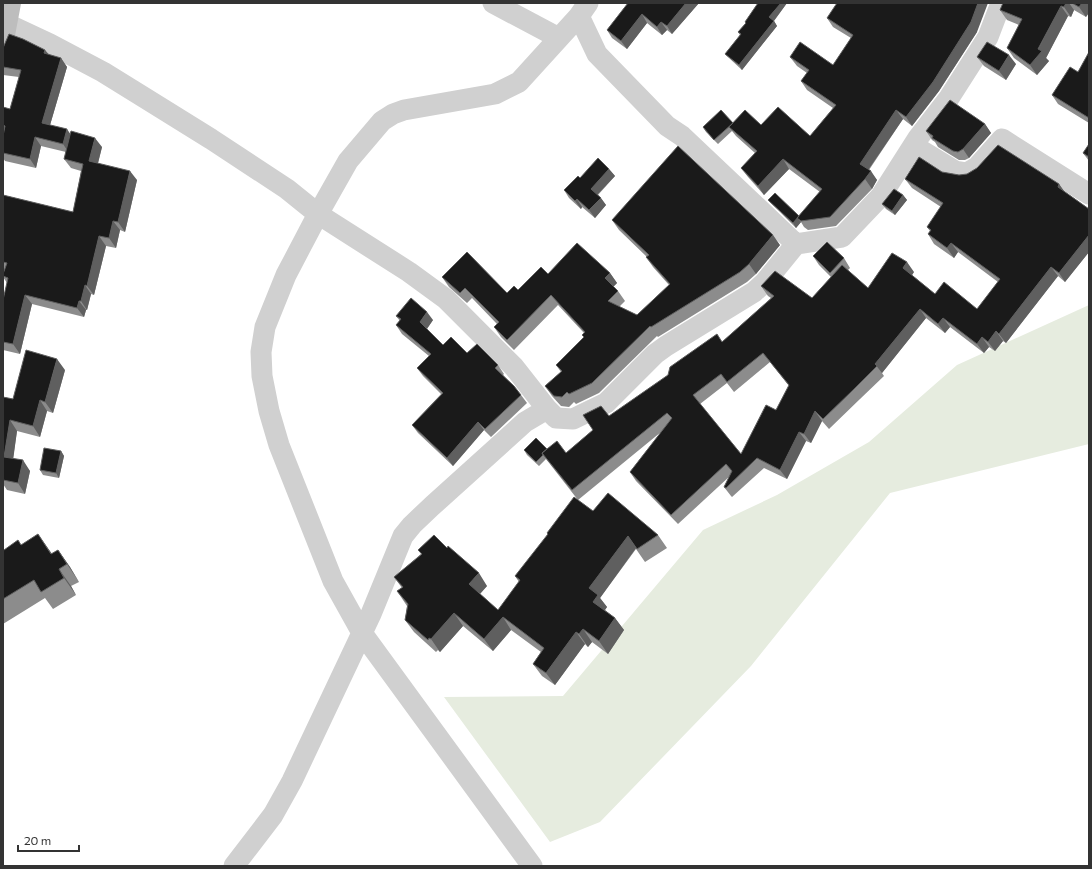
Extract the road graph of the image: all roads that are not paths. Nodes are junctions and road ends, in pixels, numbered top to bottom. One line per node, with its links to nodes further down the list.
1 (493, 3): 5 (street)
2 (1002, 3): 6 (street)
3 (584, 10): 5 (street); 9 (street)
4 (6, 22): 8 (street)
5 (559, 38): 8 (street)
6 (914, 146): 7 (street); 9 (street)
7 (1089, 194)
8 (318, 214): 10 (street); 11 (street)
9 (796, 244): 10 (street)
10 (547, 409): 11 (street)
11 (362, 633): 12 (street); 13 (street)
12 (234, 866)
13 (532, 866)

